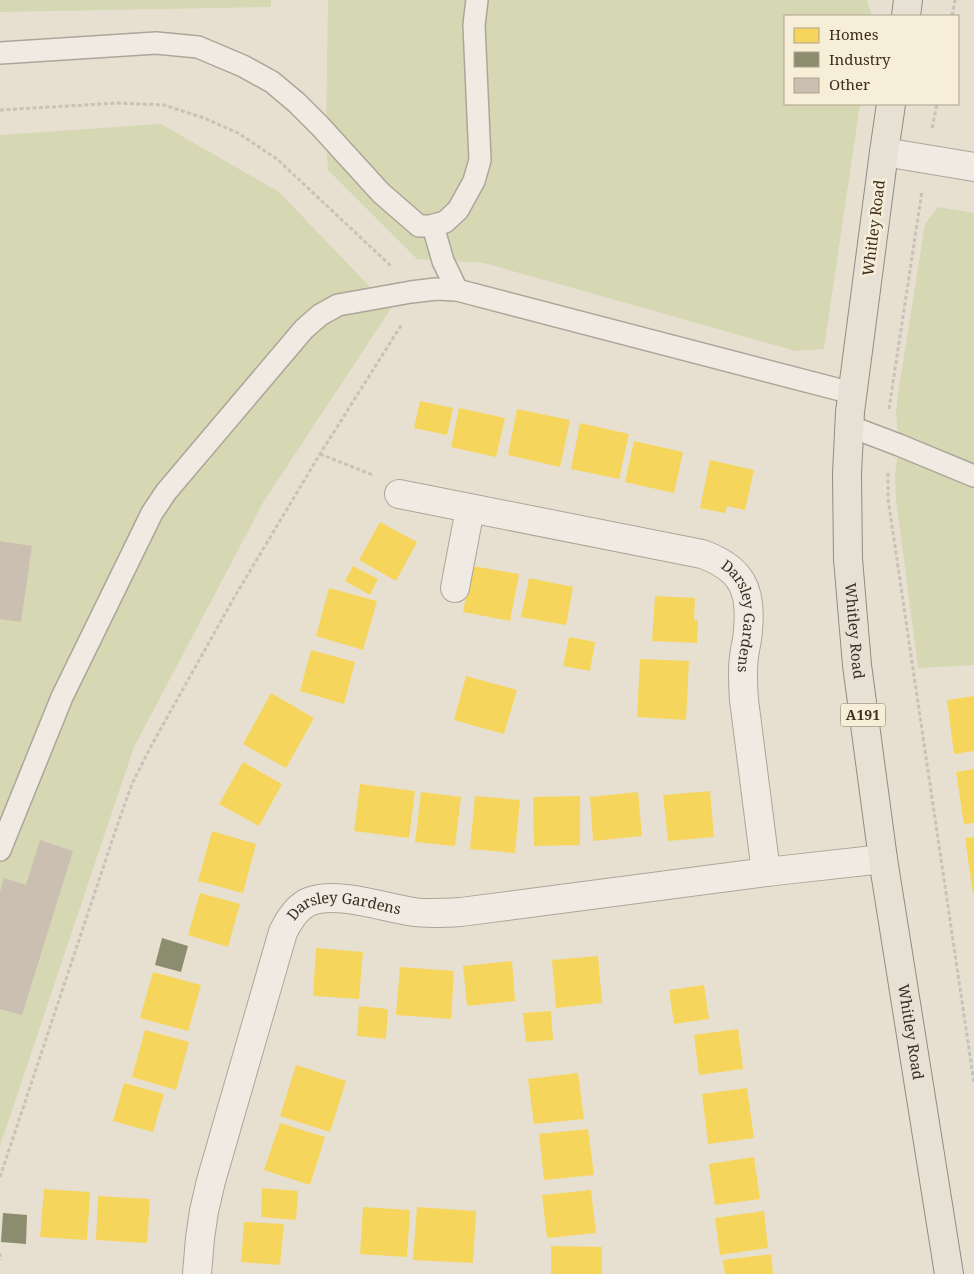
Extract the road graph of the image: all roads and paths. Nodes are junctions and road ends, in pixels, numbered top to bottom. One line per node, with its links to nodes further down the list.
1 (477, 0): 13 (lane)
2 (908, 0): 4 (main road)
3 (955, 0): 5 (path)
4 (906, 15)
5 (952, 15)
6 (0, 53): 13 (lane)
7 (892, 105): 10 (main road, Whitley Road / A191)
8 (937, 105): 11 (path)
9 (0, 110): 15 (path)
10 (884, 152): 11 (street); 16 (main road, Whitley Road / A191)
11 (927, 159): 12 (street); 18 (path)
12 (974, 167)
13 (433, 226): 14 (lane)
14 (457, 290): 15 (lane); 16 (lane)
15 (411, 292): 19 (path); 24 (lane)
16 (852, 393): 17 (main road, Whitley Road / A191)
17 (849, 426): 18 (lane); 25 (main road, Whitley Road / A191)
18 (887, 441): 20 (lane); 27 (path)
19 (320, 454): 21 (path); 28 (path)
20 (974, 476)
21 (399, 494): 22 (street, Darsley Gardens)
22 (470, 509): 23 (street); 26 (street, Darsley Gardens)
23 (455, 588)
24 (0, 850)
25 (884, 859): 26 (street, Darsley Gardens); 32 (main road, Whitley Road / A191)
26 (766, 872): 31 (street, Darsley Gardens)
27 (974, 1083)
28 (0, 1177)
29 (0, 1252): 30 (path)
30 (0, 1260)
31 (197, 1274)
32 (949, 1274)

